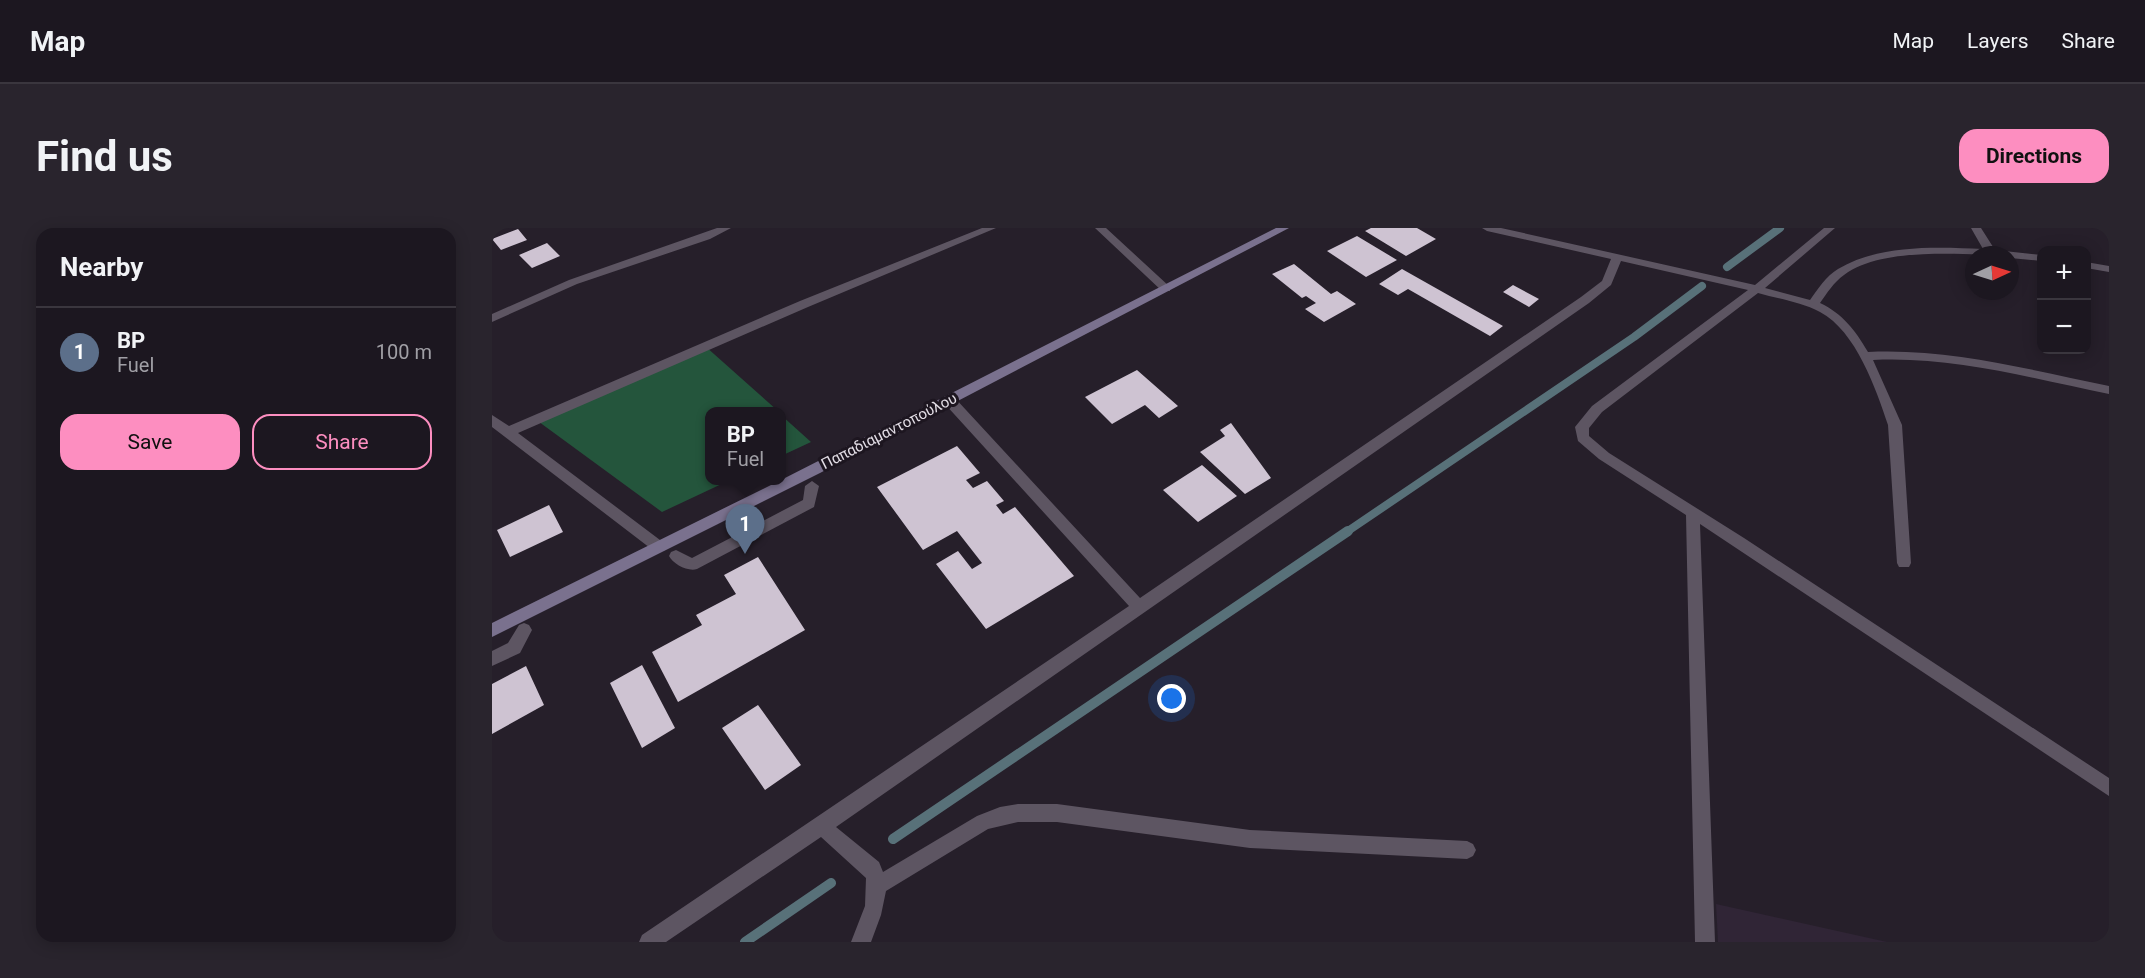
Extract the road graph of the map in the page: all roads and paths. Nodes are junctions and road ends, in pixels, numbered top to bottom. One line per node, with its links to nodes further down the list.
1 (726, 228): 18 (street)
2 (991, 228): 23 (street)
3 (1100, 228): 15 (street)
4 (1284, 228): 15 (main road, Παπαδιαμαντοπούλου)
5 (1487, 228): 11 (street)
6 (1830, 228): 16 (street)
7 (1976, 228): 8 (street)
8 (1987, 246)
9 (1965, 253): 17 (street)
10 (2019, 256): 12 (street)
11 (1617, 257): 16 (street); 31 (street)
12 (2037, 258)
13 (2091, 266): 14 (street)
14 (2109, 269)
15 (1166, 288): 21 (main road, Παπαδιαμαντοπούλου)
16 (1756, 289): 17 (street); 27 (street)
17 (1812, 306): 19 (street)
18 (492, 318)
19 (1864, 356): 20 (street); 30 (street)
20 (2109, 390)
21 (949, 400): 24 (main road, Παπαδιαμαντοπούλου); 31 (street)
22 (492, 420): 23 (street)
23 (508, 432): 28 (street)
24 (786, 483)
25 (781, 485): 28 (main road, Παπαδιαμαντοπούλου)
26 (812, 486): 29 (street)
27 (1693, 513): 35 (street); 41 (street)
28 (659, 547): 32 (main road, Παπαδιαμαντοπούλου)
29 (676, 556)
30 (1904, 563)
31 (1140, 608): 36 (street)
32 (492, 630)
33 (524, 630): 34 (street)
34 (492, 659)
35 (2109, 788)
36 (822, 826): 38 (street); 39 (street)
37 (1467, 850): 38 (street)
38 (877, 886): 40 (street)
39 (649, 942)
40 (861, 942)
41 (1705, 942)

